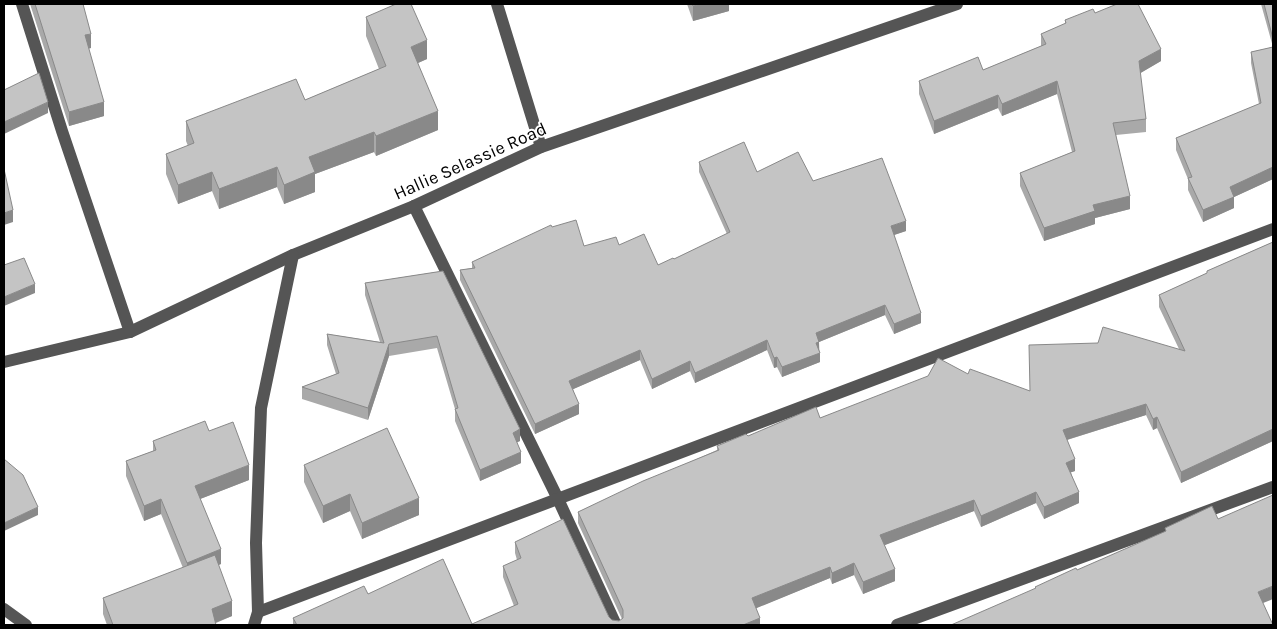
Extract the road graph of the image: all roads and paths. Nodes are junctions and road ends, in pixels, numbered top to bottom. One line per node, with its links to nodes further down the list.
1 (22, 4): 8 (street)
2 (497, 4): 4 (street)
3 (957, 4): 4 (street, Hallie Selassie Road)
4 (541, 147): 5 (street, Hallie Selassie Road)
5 (414, 206): 7 (street, Hallie Selassie Road); 11 (street)
6 (1273, 230): 11 (street)
7 (293, 255): 8 (street, Hallie Selassie Road); 13 (street)
8 (130, 332): 9 (street, Hallie Selassie Road)
9 (4, 362)
10 (1273, 487): 17 (street)
11 (558, 499): 13 (street); 16 (street)
12 (4, 609): 14 (street)
13 (258, 612): 15 (street)
14 (26, 625)
15 (254, 625)
16 (616, 625)
17 (896, 625)

